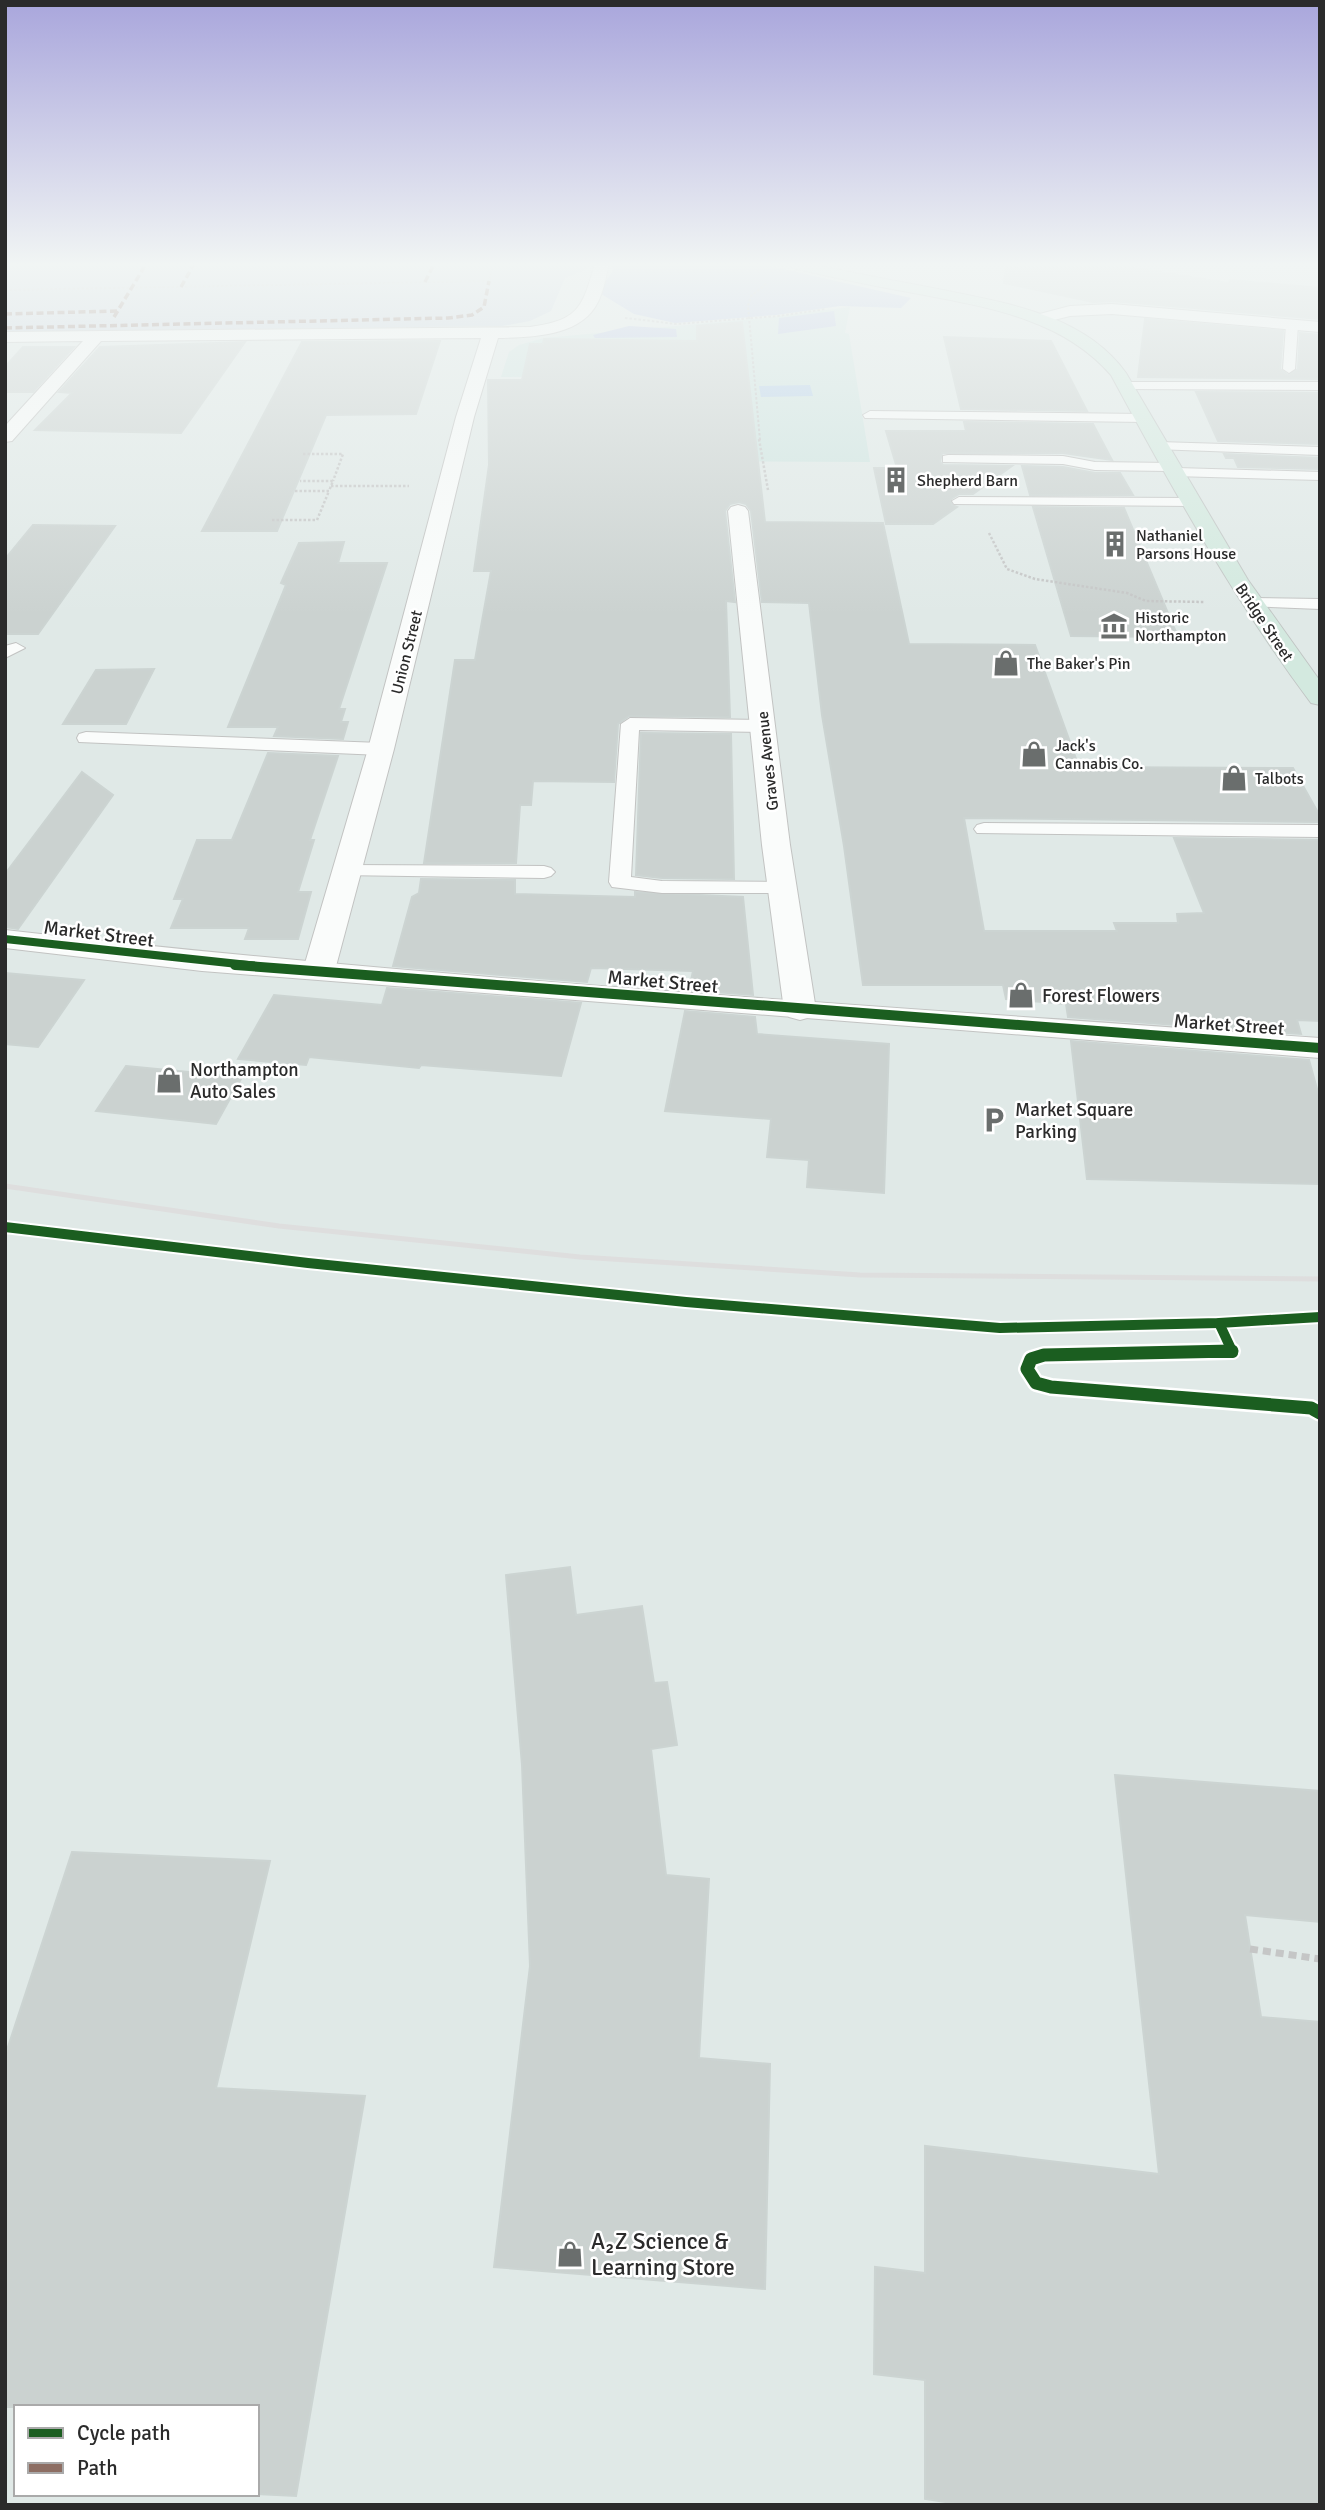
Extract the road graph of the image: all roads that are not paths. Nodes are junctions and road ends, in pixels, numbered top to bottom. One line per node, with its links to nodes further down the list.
1 (55, 381): 8 (street)
2 (477, 381): 22 (street, Union Street)
3 (1123, 381): 4 (highway, Bridge Street)
4 (1126, 386): 5 (lane); 7 (highway, Bridge Street)
5 (1320, 386)
6 (870, 415): 7 (lane)
7 (1144, 418): 9 (highway, Bridge Street)
8 (5, 436)
9 (1159, 446): 10 (lane); 12 (highway, Bridge Street)
10 (1320, 451)
11 (948, 459): 12 (lane)
12 (1173, 469): 13 (lane); 15 (highway, Bridge Street)
13 (1320, 476)
14 (959, 501): 15 (lane)
15 (1191, 502): 17 (highway, Bridge Street)
16 (738, 511): 20 (street, Graves Avenue)
17 (1251, 603): 18 (lane); 19 (highway, Bridge Street)
18 (1320, 604)
19 (1320, 698)
20 (763, 726): 27 (street, Graves Avenue); 27 (lane)
21 (86, 738): 22 (lane)
22 (381, 749): 25 (street, Union Street)
23 (984, 829): 24 (lane)
24 (1320, 831)
25 (347, 871): 26 (lane); 29 (street, Union Street)
26 (544, 872)
27 (782, 888): 30 (street, Graves Avenue)
28 (5, 939): 29 (street, Market Street)
29 (319, 970): 30 (street, Market Street)
30 (800, 1010): 31 (street, Market Street)
31 (1320, 1048)

